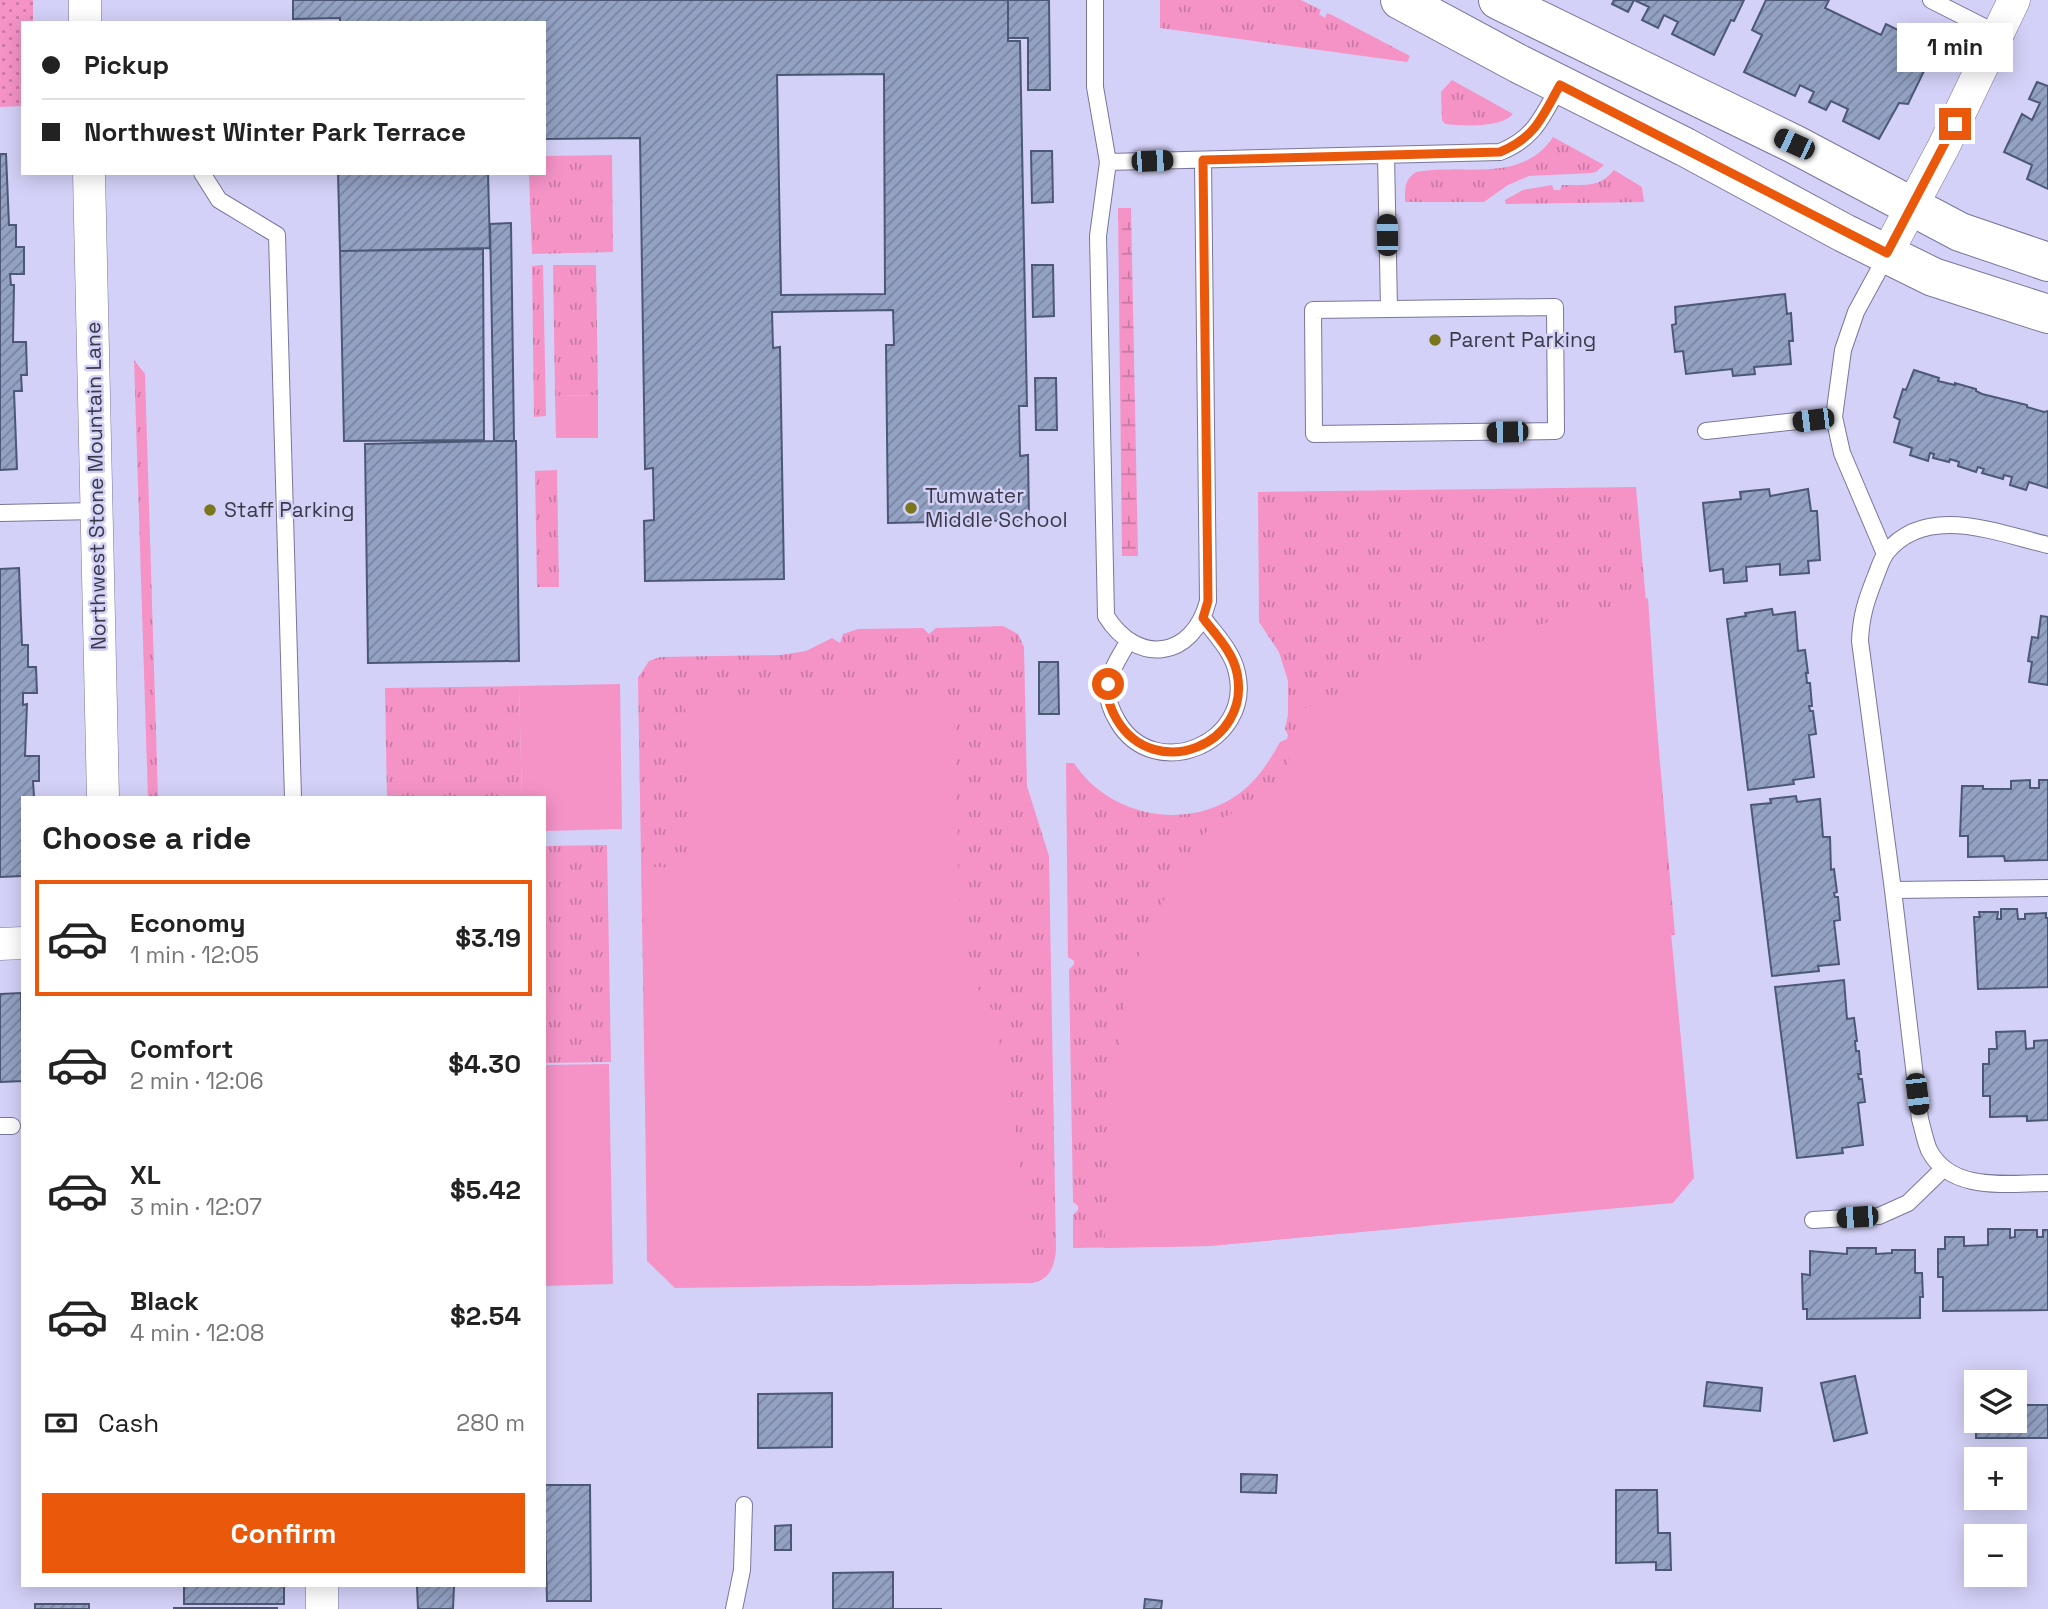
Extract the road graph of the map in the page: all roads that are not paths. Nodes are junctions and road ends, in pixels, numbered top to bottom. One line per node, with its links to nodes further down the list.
1 (85, 0): 7 (street)
2 (1095, 0): 12 (lane)
3 (1400, 0): 9 (street)
4 (1499, 0): 15 (street)
5 (1931, 0): 8 (lane)
6 (2014, 0): 8 (street)
7 (85, 21)
8 (1998, 34): 15 (street)
9 (1560, 85): 10 (lane); 16 (street)
10 (1386, 155): 11 (lane); 18 (lane)
11 (1203, 160): 12 (lane); 26 (lane)
12 (1108, 162): 27 (lane)
13 (89, 175): 22 (street, Northwest Stone Mountain Lane)
14 (203, 175): 29 (lane)
15 (1912, 207): 16 (street); 17 (street)
16 (1887, 253): 19 (street); 20 (lane)
17 (2048, 262)
18 (1389, 309): 18 (lane)
19 (2048, 314)
20 (1834, 417): 21 (lane); 25 (lane)
21 (1706, 431)
22 (96, 511): 23 (lane); 28 (street, Northwest Stone Mountain Lane)
23 (0, 513)
24 (2048, 545): 25 (lane)
25 (1885, 554): 31 (lane)
26 (1203, 618): 27 (lane); 27 (lane)
27 (1128, 642)
28 (103, 796)
29 (293, 796)
30 (2048, 888): 31 (lane)
31 (1893, 890): 34 (lane)
32 (21, 943): 33 (street)
33 (0, 944)
34 (1943, 1169): 35 (lane); 36 (lane)
35 (2048, 1183)
36 (1813, 1220)
37 (744, 1505): 40 (lane)
38 (322, 1587): 39 (street)
39 (322, 1609)
40 (734, 1609)

